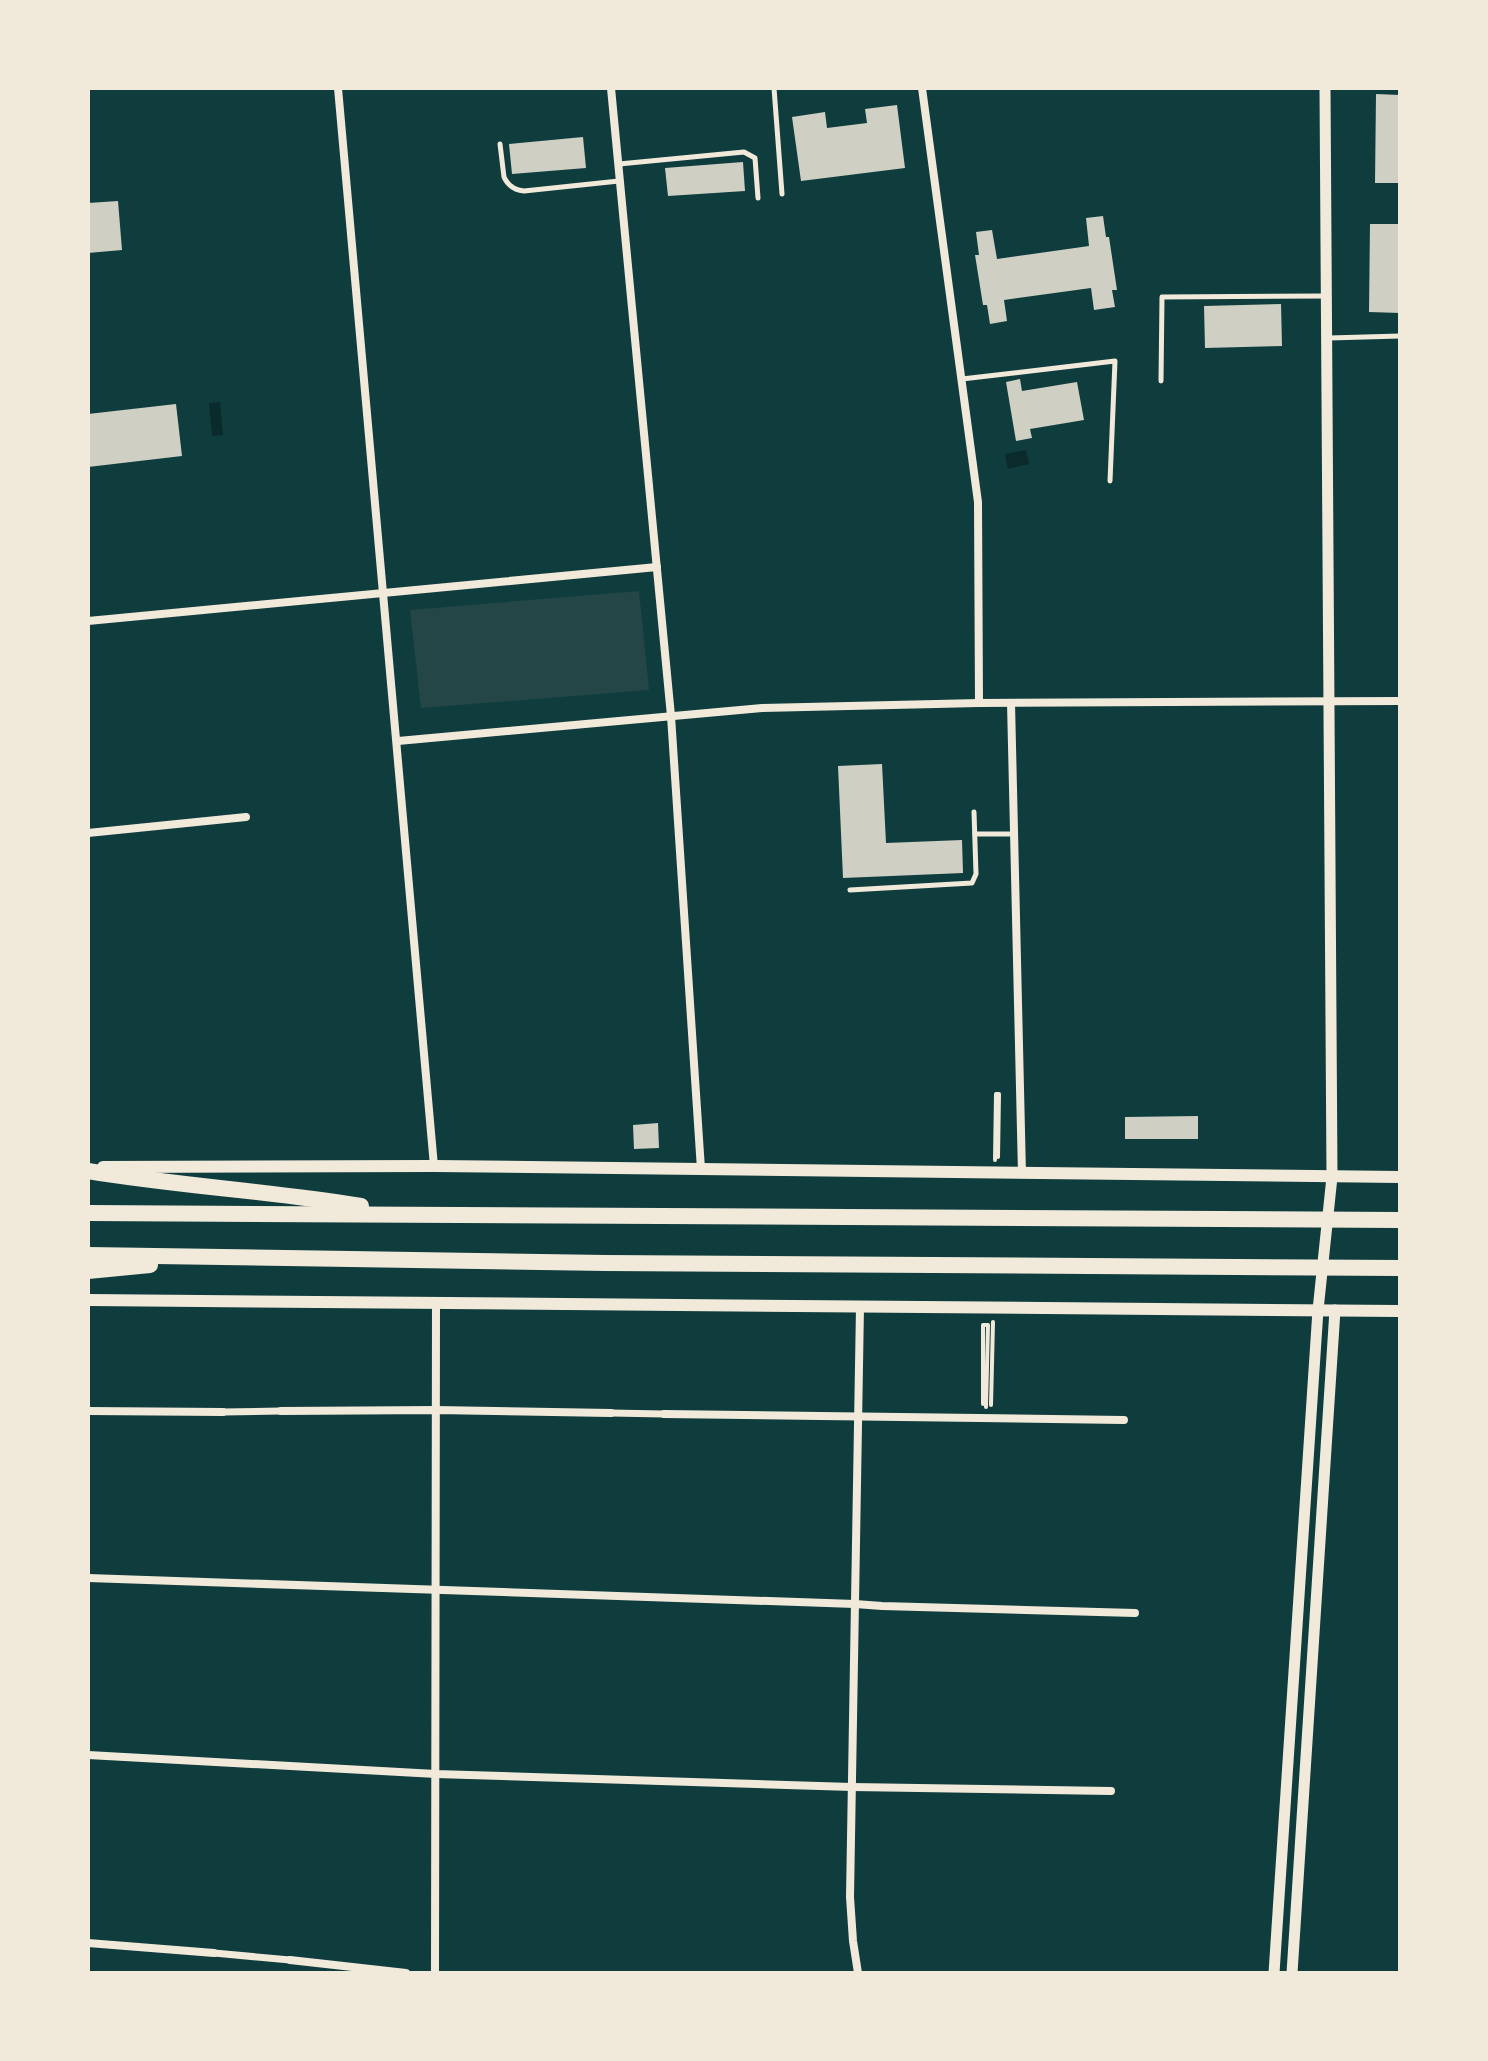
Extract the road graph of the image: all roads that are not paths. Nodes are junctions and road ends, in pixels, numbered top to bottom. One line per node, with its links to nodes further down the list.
1 (338, 88): 18 (street)
2 (611, 88): 7 (street)
3 (774, 88): 9 (lane)
4 (922, 88): 14 (street)
5 (1325, 88): 11 (street)
6 (500, 144): 8 (lane)
7 (619, 164): 8 (street); 10 (lane)
8 (620, 181): 17 (street)
9 (782, 194)
10 (758, 198)
11 (1326, 296): 13 (street); 15 (lane)
12 (1400, 336): 13 (lane)
13 (1327, 338): 20 (street)
14 (962, 379): 16 (lane); 22 (street)
15 (1161, 381)
16 (1110, 481)
17 (657, 567): 18 (street); 24 (street)
18 (384, 593): 19 (street); 25 (street)
19 (88, 621)
20 (1329, 701): 21 (street); 23 (street); 36 (street)
21 (1400, 701)
22 (979, 703): 23 (street); 24 (street)
23 (1011, 703): 30 (street)
24 (671, 716): 25 (street); 34 (street)
25 (398, 741): 32 (street)
26 (974, 812): 29 (lane)
27 (246, 817): 28 (street)
28 (88, 833)
29 (975, 834): 30 (lane); 31 (lane)
30 (1015, 834): 35 (street)
31 (850, 890)
32 (434, 1166): 33 (main road); 34 (main road)
33 (88, 1169): 39 (highway)
34 (701, 1169): 35 (main road)
35 (1022, 1174): 36 (main road)
36 (1332, 1177): 37 (main road); 48 (street)
37 (1400, 1177)
38 (88, 1213): 39 (highway)
39 (410, 1214): 40 (highway)
40 (1400, 1220)
41 (88, 1255): 42 (highway)
42 (237, 1258): 43 (highway); 44 (highway)
43 (1400, 1268)
44 (88, 1271)
45 (88, 1300): 46 (main road)
46 (436, 1302): 47 (main road); 51 (street)
47 (860, 1307): 48 (main road); 57 (street)
48 (1318, 1310): 49 (main road); 61 (street)
49 (1335, 1310): 50 (main road); 63 (street)
50 (1400, 1311)
51 (436, 1410): 53 (street); 55 (street); 60 (street)
52 (88, 1411): 54 (street)
53 (281, 1411): 54 (street)
54 (223, 1412)
55 (611, 1413): 56 (street)
56 (664, 1414): 57 (street)
57 (858, 1416): 58 (street); 62 (street)
58 (1124, 1420)
59 (88, 1578): 60 (street)
60 (436, 1589): 62 (street); 66 (street)
61 (1298, 1603): 63 (street); 75 (street)
62 (855, 1604): 64 (street); 67 (street)
63 (1316, 1605): 76 (street)
64 (1135, 1613)
65 (88, 1755): 66 (street)
66 (436, 1774): 67 (street); 73 (street)
67 (852, 1787): 68 (street); 74 (street)
68 (1111, 1791)
69 (88, 1943): 70 (street)
70 (214, 1953): 71 (street)
71 (290, 1960): 72 (street)
72 (406, 1973)
73 (435, 1973)
74 (858, 1973)
75 (1274, 1973)
76 (1292, 1973)

